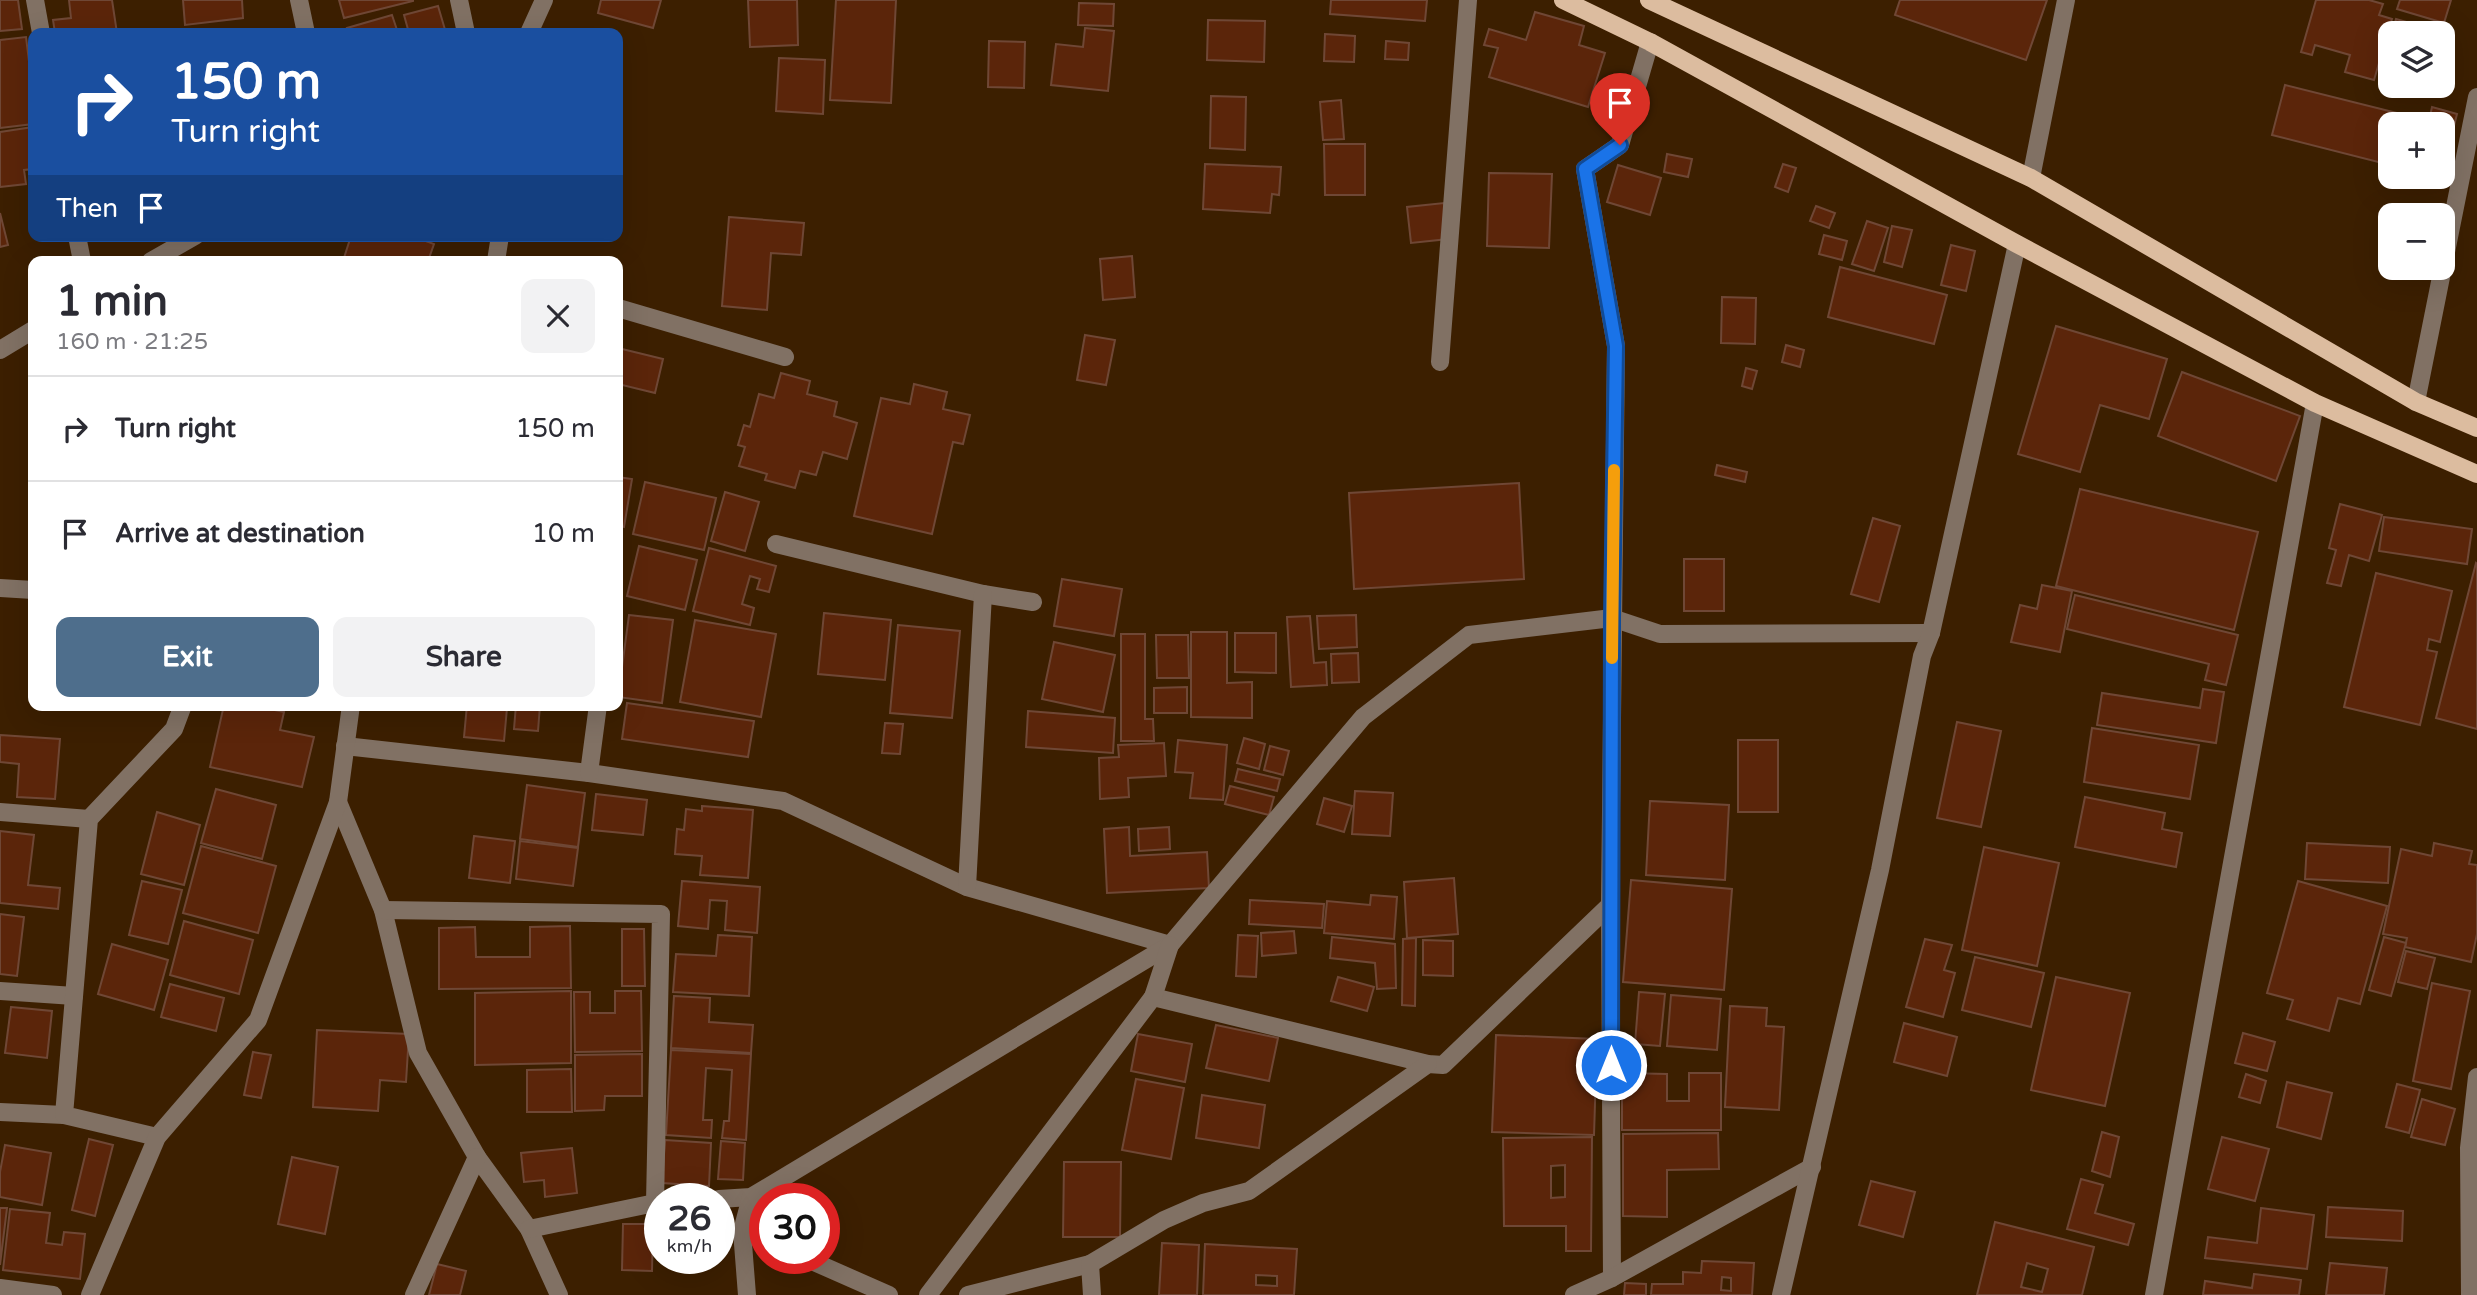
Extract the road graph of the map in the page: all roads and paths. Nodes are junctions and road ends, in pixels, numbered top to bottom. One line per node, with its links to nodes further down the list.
1 (35, 0): 9 (street)
2 (299, 0): 10 (street)
3 (459, 0): 11 (street)
4 (544, 0): 12 (street)
5 (1468, 0): 23 (street)
6 (1563, 0): 13 (main road)
7 (1649, 0): 15 (main road)
8 (2066, 0): 15 (street)
9 (40, 28)
10 (305, 28)
11 (465, 28)
12 (531, 28)
13 (1650, 42): 17 (main road); 33 (street)
14 (2477, 97): 24 (street)
15 (2031, 178): 24 (main road)
16 (185, 242): 18 (street)
17 (2017, 244): 25 (main road); 34 (street)
18 (161, 256)
19 (623, 309): 22 (street)
20 (28, 333): 21 (street)
21 (0, 350)
22 (785, 357)
23 (1440, 362)
24 (2416, 402): 26 (main road)
25 (2315, 404): 27 (main road); 79 (street)
26 (2477, 428)
27 (2477, 474)
28 (776, 544): 31 (street)
29 (0, 588): 30 (street)
30 (28, 590)
31 (984, 594): 32 (street); 43 (street)
32 (1033, 602)
33 (1612, 618): 34 (street); 44 (street); 46 (street)
34 (1931, 633): 56 (street)
35 (181, 711): 42 (street)
36 (350, 711): 38 (street)
37 (597, 711): 39 (street)
38 (345, 746): 39 (street); 40 (street)
39 (589, 773): 43 (street)
40 (338, 802): 45 (street); 54 (street)
41 (0, 812): 42 (street)
42 (89, 819): 48 (street)
43 (967, 887): 46 (street)
44 (1610, 905): 50 (street); 66 (street)
45 (383, 910): 55 (street); 57 (street)
46 (1170, 945): 49 (street); 58 (street)
47 (0, 991): 48 (street)
48 (74, 996): 53 (street)
49 (1153, 997): 50 (street); 74 (street)
50 (1428, 1064): 64 (street)
51 (2477, 1077): 80 (street)
52 (0, 1112): 53 (street)
53 (64, 1115): 54 (street)
54 (157, 1137): 69 (street)
55 (477, 1157): 61 (street); 70 (street)
56 (1812, 1167): 66 (street); 78 (street)
57 (657, 1183)
58 (774, 1183)
59 (749, 1205): 62 (street)
60 (644, 1206): 61 (street)
61 (529, 1229): 71 (street)
62 (742, 1231): 63 (street); 72 (street)
63 (749, 1234)
64 (1090, 1264): 75 (street); 76 (street)
65 (840, 1273): 73 (street)
66 (1612, 1278): 77 (street)
67 (0, 1288): 68 (street)
68 (52, 1295)
69 (90, 1295)
70 (414, 1295)
71 (559, 1295)
72 (747, 1295)
73 (889, 1295)
74 (928, 1295)
75 (968, 1295)
76 (1092, 1295)
77 (1574, 1295)
78 (1781, 1295)
79 (2154, 1295)
80 (2470, 1295)

